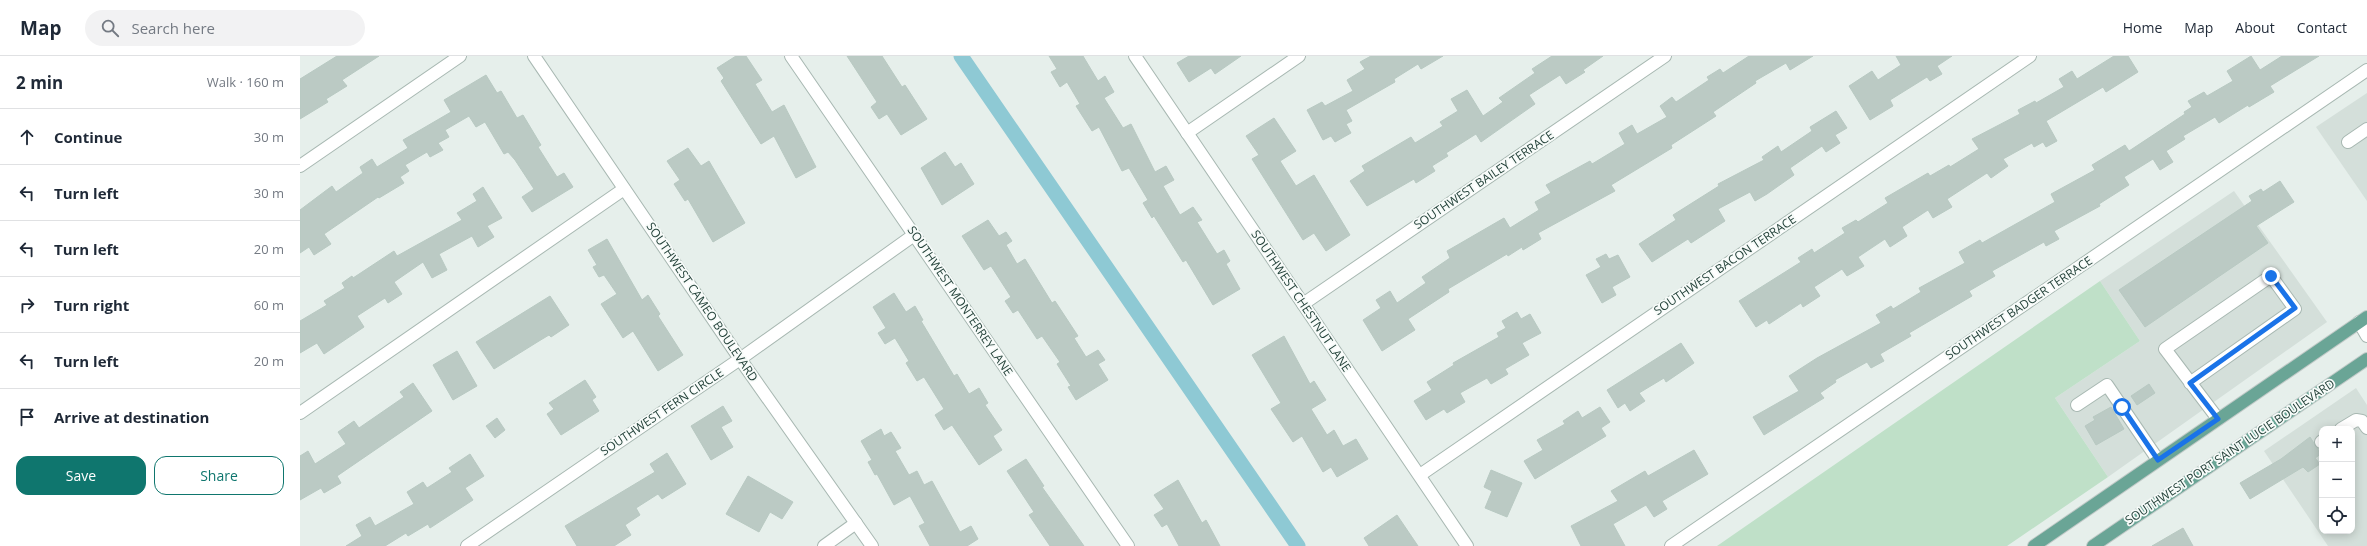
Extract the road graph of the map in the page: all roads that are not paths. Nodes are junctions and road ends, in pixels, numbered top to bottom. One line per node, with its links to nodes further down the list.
1 (460, 56): 12 (street)
2 (534, 56): 13 (street, SOUTHWEST CAMEO BOULEVARD)
3 (791, 56): 14 (street, SOUTHWEST MONTERREY LANE)
4 (1135, 56): 10 (street, SOUTHWEST CHESTNUT LANE)
5 (1299, 56): 10 (street)
6 (1665, 56): 15 (street, SOUTHWEST BAILEY TERRACE)
7 (2030, 56): 27 (street, SOUTHWEST BACON TERRACE)
8 (2367, 70): 34 (street, SOUTHWEST BADGER TERRACE)
9 (2367, 129): 11 (street)
10 (1187, 133): 15 (street, SOUTHWEST CHESTNUT LANE)
11 (2348, 142)
12 (300, 166)
13 (624, 189): 18 (street, SOUTHWEST CAMEO BOULEVARD); 22 (street)
14 (914, 235): 18 (street, SOUTHWEST FERN CIRCLE); 32 (street, SOUTHWEST MONTERREY LANE)
15 (1303, 304): 27 (street, SOUTHWEST CHESTNUT LANE)
16 (2363, 320): 17 (street); 23 (main road)
17 (2367, 336)
18 (740, 358): 28 (street, SOUTHWEST CAMEO BOULEVARD); 29 (street, SOUTHWEST FERN CIRCLE)
19 (2367, 359): 36 (main road, SOUTHWEST PORT SAINT LUCIE BOULEVARD)
20 (2190, 383): 20 (street); 23 (street)
21 (2077, 405): 26 (street)
22 (300, 413)
23 (2218, 419): 26 (main road)
24 (2346, 426): 25 (street)
25 (2367, 428)
26 (2158, 460): 35 (main road)
27 (1420, 475): 33 (street, SOUTHWEST CHESTNUT LANE)
28 (856, 523): 30 (street); 31 (street, SOUTHWEST CAMEO BOULEVARD)
29 (467, 546)
30 (824, 546)
31 (872, 546)
32 (1128, 546)
33 (1467, 546)
34 (1671, 546)
35 (2034, 546)
36 (2093, 546)

